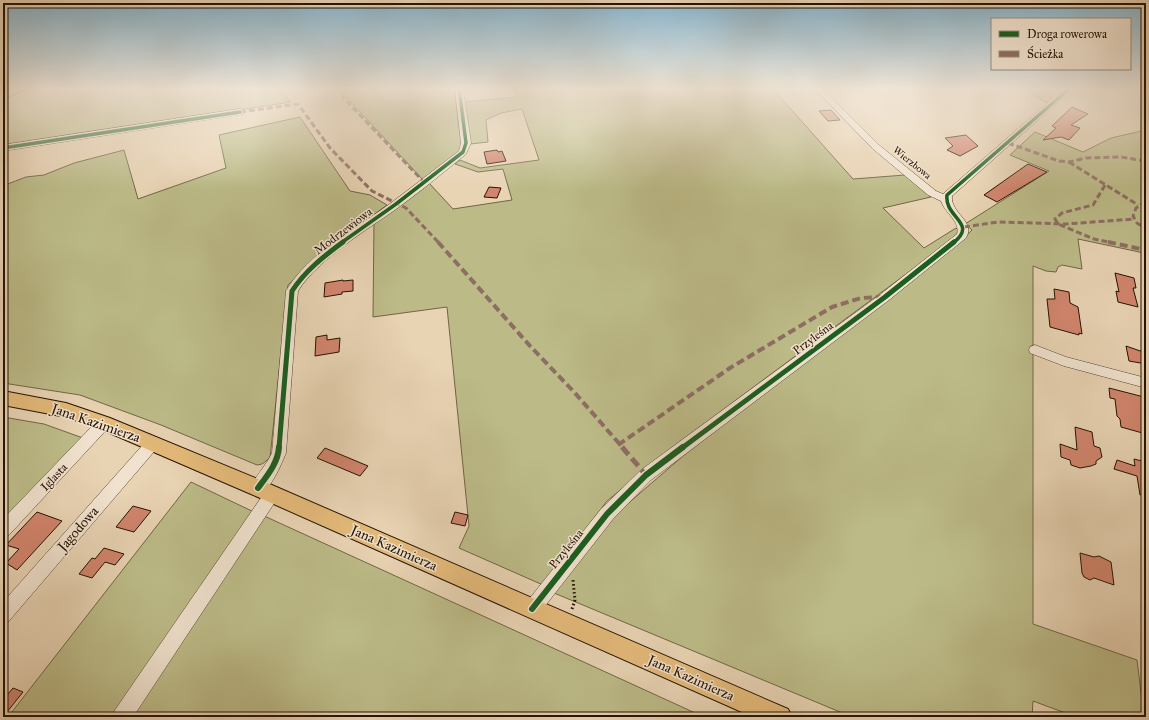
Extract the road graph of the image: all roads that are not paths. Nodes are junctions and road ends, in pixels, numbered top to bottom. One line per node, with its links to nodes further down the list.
1 (177, 122): 5 (street)
2 (463, 122): 12 (street, Modrzewiowa)
3 (851, 122): 6 (street, Wierzbowa)
4 (1032, 122): 6 (street)
5 (3, 148)
6 (945, 199): 14 (street, Przyleśna)
7 (1036, 350): 8 (street)
8 (1146, 383)
9 (3, 398): 10 (main road, Jana Kazimierza)
10 (104, 423): 11 (main road, Jana Kazimierza); 13 (street, Iglasta)
11 (153, 443): 12 (main road, Jana Kazimierza); 15 (street, Jagodowa)
12 (265, 491): 14 (main road, Jana Kazimierza); 16 (street, Modrzewiowa)
13 (3, 530)
14 (532, 609): 17 (main road, Jana Kazimierza)
15 (3, 615)
16 (122, 717)
17 (780, 717)

